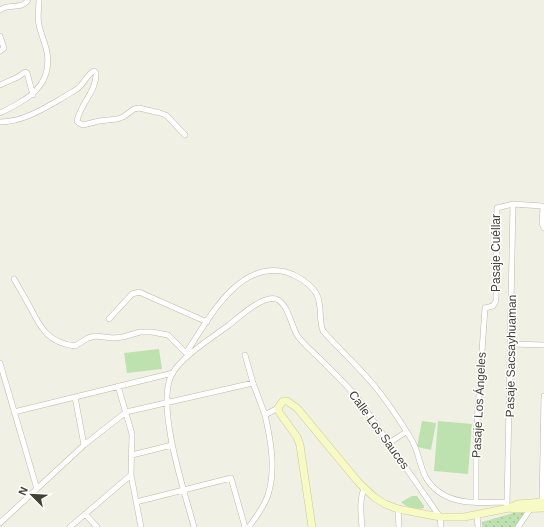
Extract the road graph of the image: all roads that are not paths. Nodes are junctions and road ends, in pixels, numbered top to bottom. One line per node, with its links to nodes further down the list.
1 (28, 0): 3 (street)
2 (39, 0): 7 (street)
3 (0, 10)
4 (0, 36): 5 (street)
5 (0, 51)
6 (0, 85): 7 (street)
7 (32, 95): 8 (street)
8 (0, 113)
9 (0, 122): 10 (street)
10 (185, 135)
11 (513, 204): 12 (street); 14 (street, Pasaje Cuéllar); 17 (street, Pasaje Sacsayhuaman)
12 (544, 228)
13 (14, 279): 19 (street)
14 (485, 308): 42 (street, Pasaje Los Ángeles)
15 (109, 319): 16 (street)
16 (207, 322): 19 (street); 32 (street)
17 (511, 344): 18 (street); 44 (street, Pasaje Sacsayhuaman)
18 (544, 345)
19 (187, 354): 22 (street); 33 (street, Calle Los Sauces)
20 (245, 355): 23 (street)
21 (0, 363): 29 (street)
22 (173, 373): 24 (street); 27 (street)
23 (253, 382): 27 (street); 31 (street)
24 (118, 386): 26 (street); 30 (street)
25 (544, 396): 45 (street)
26 (75, 397): 29 (street); 34 (street)
27 (166, 402): 30 (street); 35 (street)
28 (278, 408): 31 (street); 38 (street); 57 (street)
29 (14, 412): 39 (street)
30 (126, 412): 34 (street); 36 (street)
31 (265, 415): 56 (street)
32 (406, 432): 33 (street); 42 (street)
33 (389, 443): 49 (street, Calle Los Sauces)
34 (84, 445): 39 (street)
35 (172, 446): 36 (street); 40 (street)
36 (132, 455): 37 (street)
37 (131, 475): 41 (street); 47 (street)
38 (364, 488): 46 (street); 58 (street)
39 (37, 490): 50 (street)
40 (184, 490): 41 (street); 54 (street); 55 (street)
41 (136, 502): 53 (street)
42 (476, 502): 44 (street)
43 (531, 505): 44 (street); 45 (street); 62 (street)
44 (508, 506): 48 (street)
45 (543, 506)
46 (398, 509): 49 (street); 59 (street)
47 (86, 514): 51 (street); 52 (street)
48 (477, 515): 49 (street); 61 (street)
49 (440, 517): 60 (street)
50 (0, 523)
51 (70, 527)
52 (97, 527)
53 (141, 527)
54 (194, 527)
55 (245, 527)
56 (249, 527)
57 (312, 527)
58 (362, 527)
59 (399, 527)
60 (440, 527)
61 (478, 527)
62 (518, 527)

